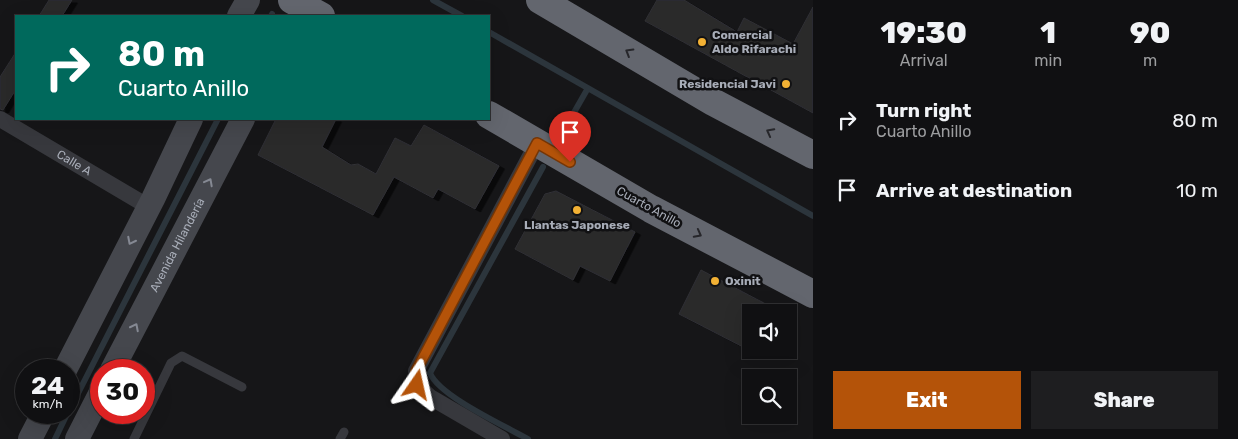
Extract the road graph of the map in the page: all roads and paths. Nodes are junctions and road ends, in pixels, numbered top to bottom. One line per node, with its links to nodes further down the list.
1 (248, 0): 3 (street)
2 (540, 0): 9 (highway, one-way to 2)
3 (240, 15)
4 (490, 116): 8 (highway, Cuarto Anillo)
5 (0, 119): 10 (street, Calle A)
6 (191, 120): 10 (street)
7 (242, 120): 13 (street, Avenida Hilandería, one-way to 7)
8 (537, 143): 11 (highway, Cuarto Anillo, one-way to 11); 20 (street)
9 (813, 155)
10 (149, 206): 12 (street, one-way to 12)
11 (813, 294)
12 (72, 359)
13 (118, 359)
14 (242, 387): 19 (lane)
15 (90, 414): 18 (street)
16 (38, 424): 17 (street)
17 (30, 439)
18 (77, 439)
19 (134, 439)
20 (502, 439)

